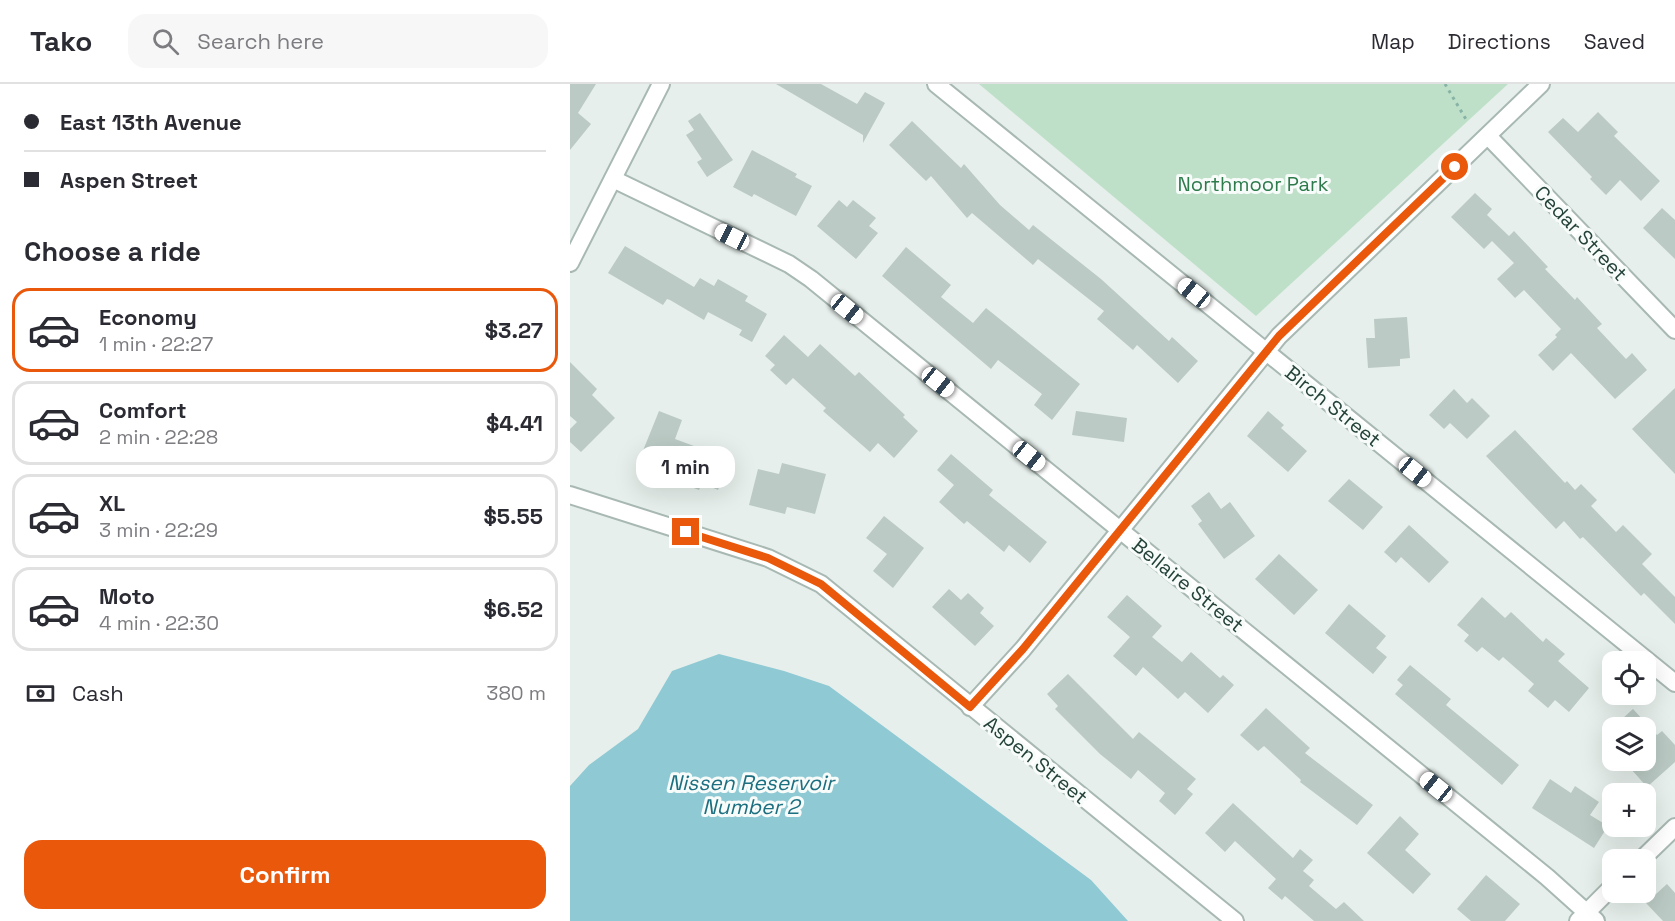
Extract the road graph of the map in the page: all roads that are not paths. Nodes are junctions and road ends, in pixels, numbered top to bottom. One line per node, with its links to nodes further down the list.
1 (661, 84): 5 (street)
2 (936, 84): 8 (street, Birch Street)
3 (1541, 84): 4 (street)
4 (1488, 136): 7 (street, Cedar Street); 8 (street)
5 (613, 179): 6 (street); 10 (street, Bellaire Street)
6 (570, 263)
7 (1675, 330)
8 (1266, 351): 10 (street); 11 (street, Birch Street)
9 (570, 495): 12 (street, Aspen Street)
10 (1120, 530): 12 (street); 16 (street, Bellaire Street)
11 (1675, 683)
12 (970, 707): 17 (street, Aspen Street)
13 (1675, 827): 14 (street)
14 (1652, 849)
15 (1602, 899): 16 (street)
16 (1587, 918)
17 (1235, 921)

